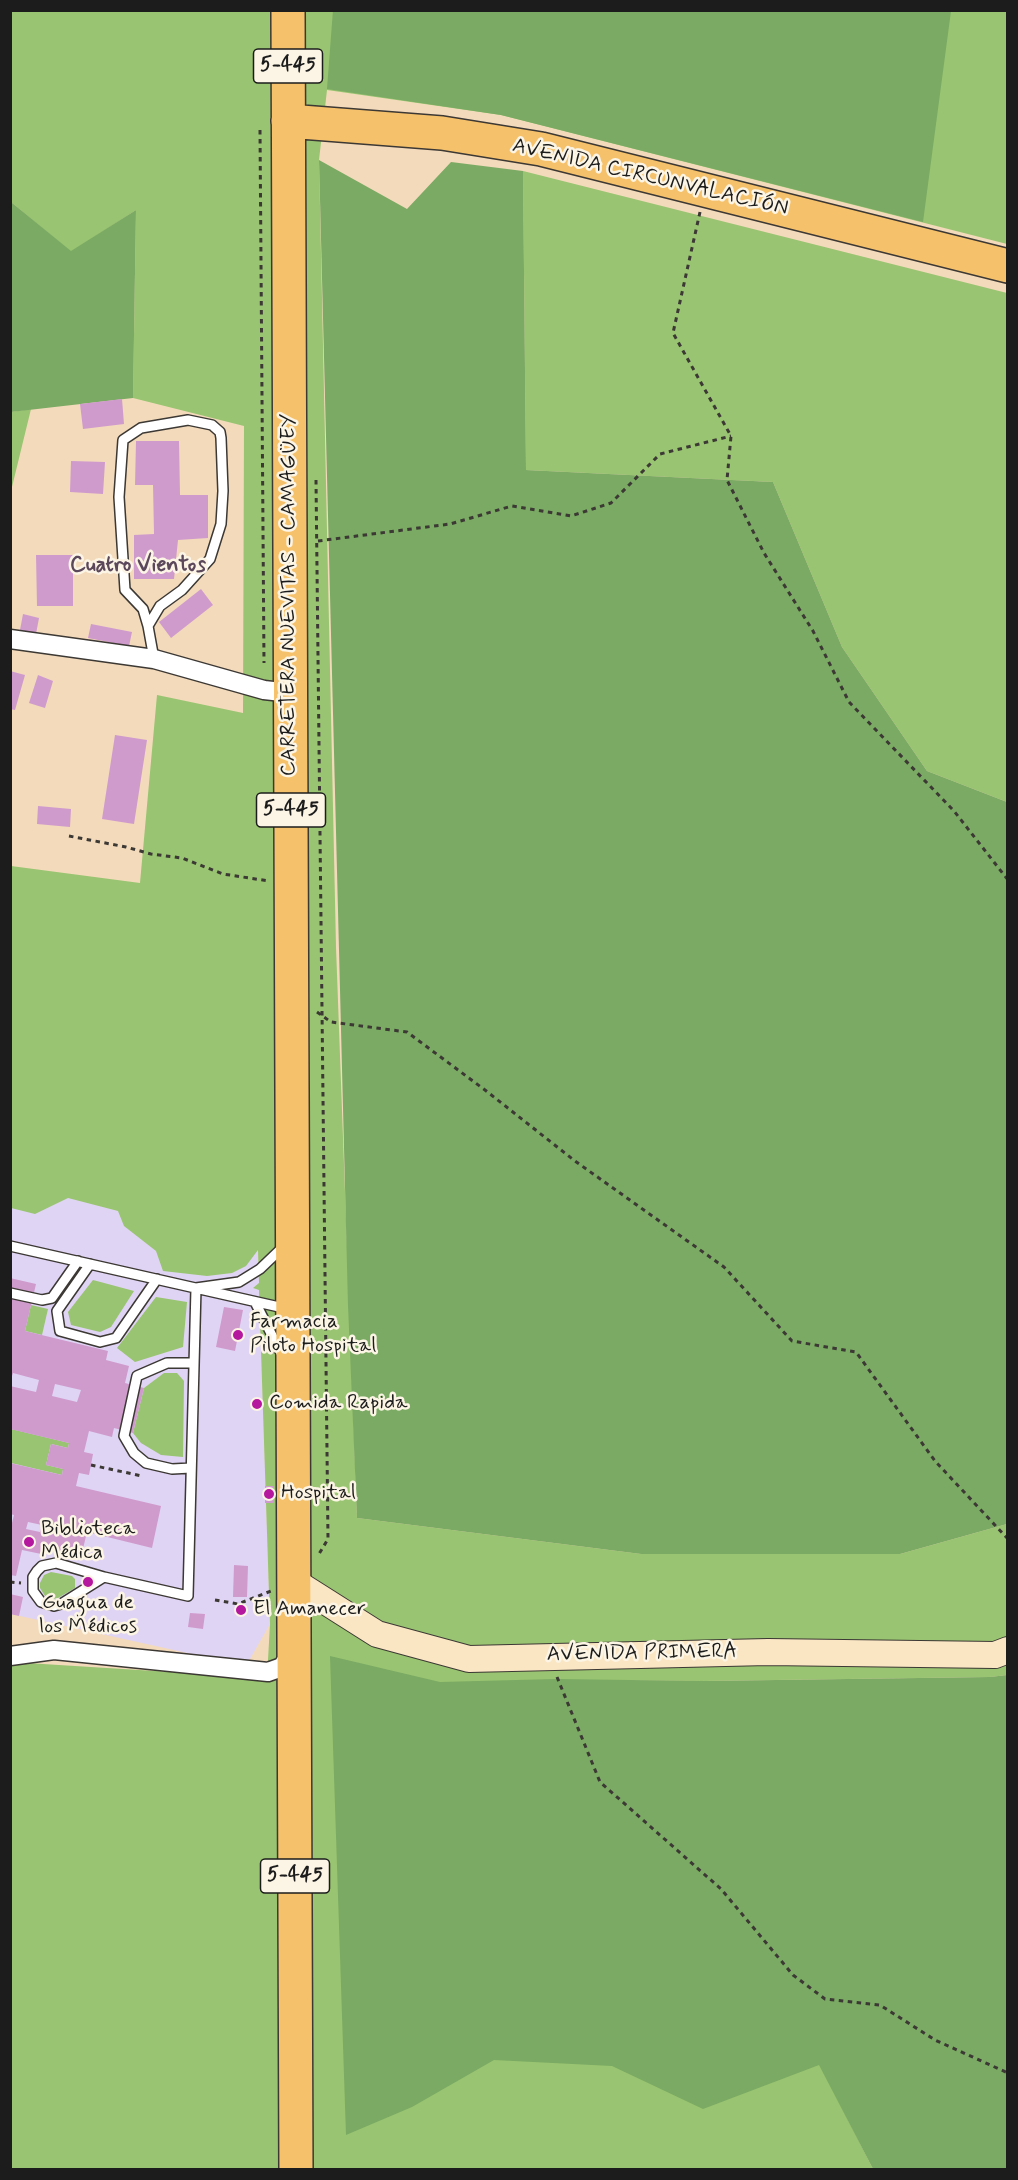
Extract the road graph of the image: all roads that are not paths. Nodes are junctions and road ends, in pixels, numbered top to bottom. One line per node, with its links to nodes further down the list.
1 (288, 10): 2 (highway, CARRETERA NUEVITAS - CAMAGÜEY / 5-445)
2 (288, 121): 3 (highway, AVENIDA CIRCUNVALACIÓN); 7 (highway, CARRETERA NUEVITAS - CAMAGÜEY / 5-445)
3 (1008, 266)
4 (148, 626): 4 (lane); 6 (lane)
5 (10, 639): 6 (street)
6 (154, 659): 7 (street)
7 (291, 693): 8 (highway, CARRETERA NUEVITAS - CAMAGÜEY / 5-445)
8 (298, 1227): 13 (lane); 16 (highway, CARRETERA NUEVITAS - CAMAGÜEY / 5-445)
9 (10, 1246): 10 (lane)
10 (78, 1261): 11 (lane); 14 (lane)
11 (90, 1264): 12 (lane); 12 (lane)
12 (157, 1279): 13 (lane)
13 (196, 1288): 15 (lane); 17 (lane)
14 (10, 1293)
15 (255, 1302): 16 (lane); 18 (lane)
16 (293, 1310): 18 (highway, CARRETERA NUEVITAS - CAMAGÜEY / 5-445)
17 (194, 1363): 19 (lane); 19 (lane)
18 (285, 1363): 23 (highway, CARRETERA NUEVITAS - CAMAGÜEY / 5-445)
19 (191, 1468): 22 (lane)
20 (283, 1533): 23 (lane)
21 (305, 1548): 23 (lane, CARRETERA NUEVITAS - CAMAGÜEY)
22 (104, 1577): 22 (lane)
23 (295, 1582): 24 (highway, CARRETERA NUEVITAS - CAMAGÜEY / 5-445); 25 (main road, AVENIDA PRIMERA)
24 (294, 1650): 26 (street); 27 (highway, CARRETERA NUEVITAS - CAMAGÜEY / 5-445)
25 (1008, 1650)
26 (10, 1656)
27 (296, 2169)

